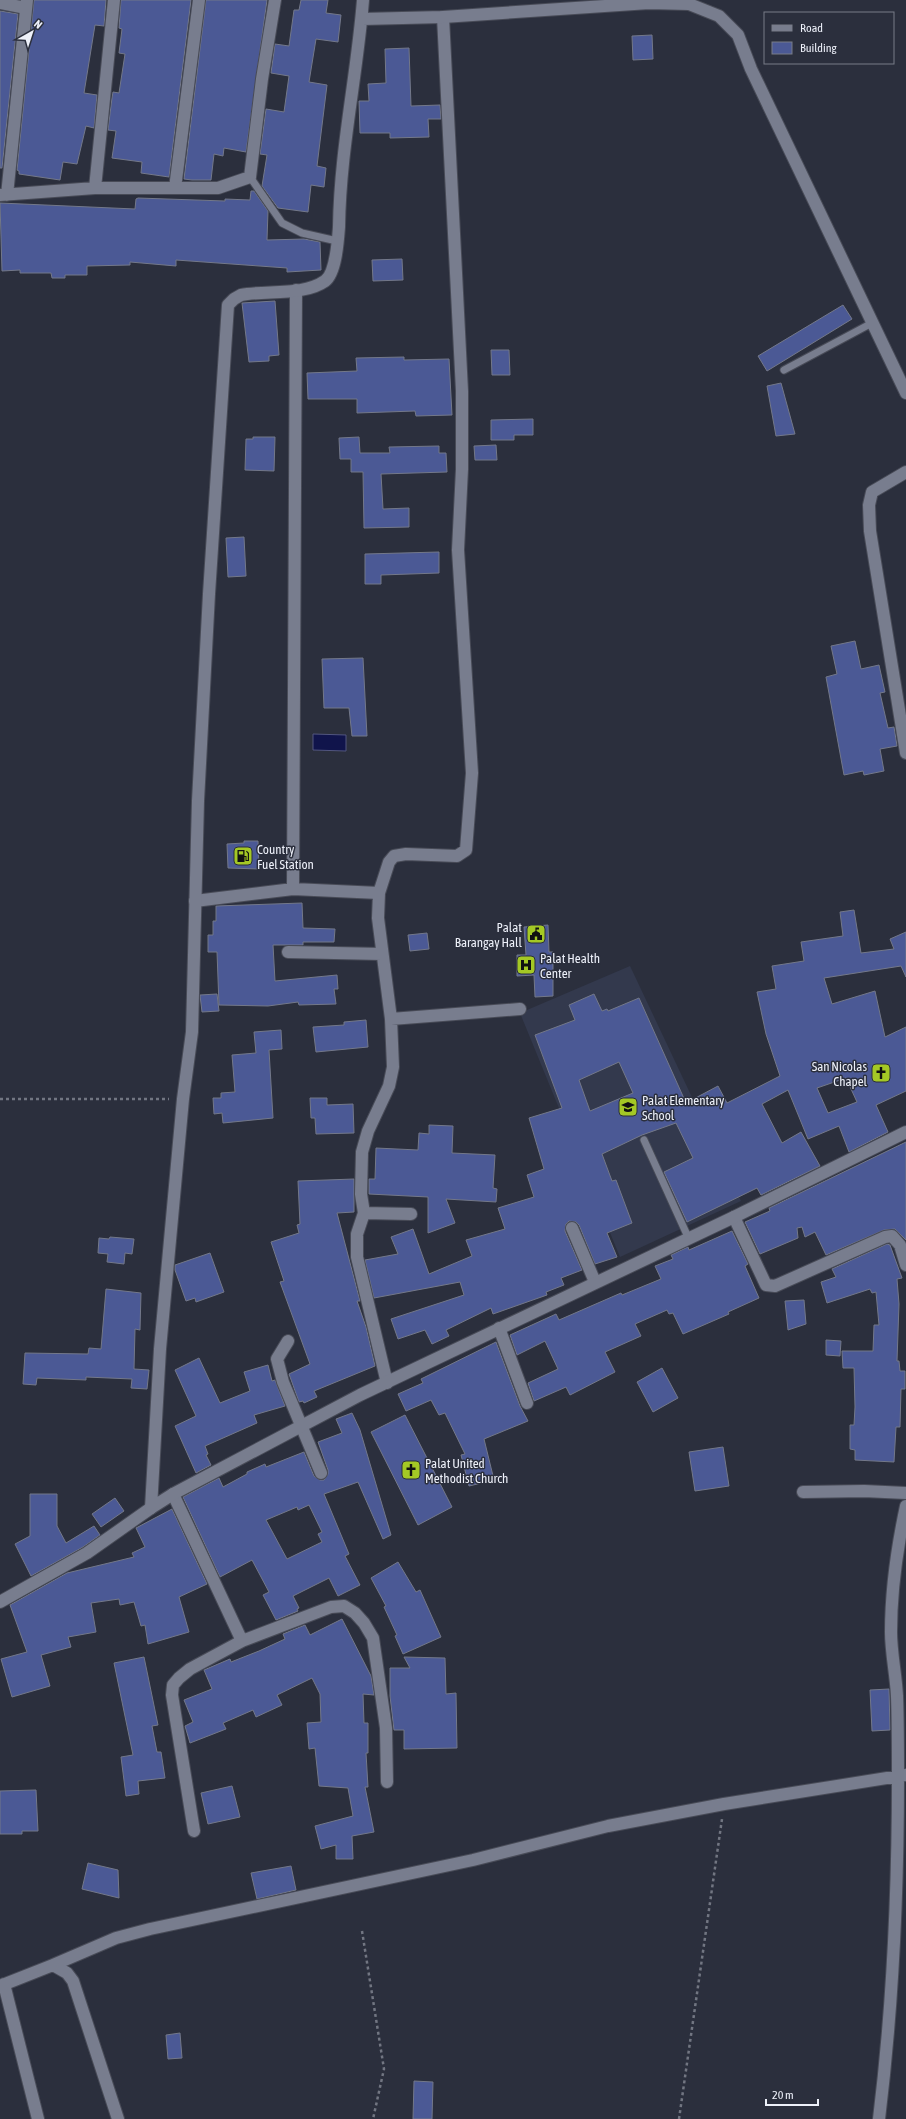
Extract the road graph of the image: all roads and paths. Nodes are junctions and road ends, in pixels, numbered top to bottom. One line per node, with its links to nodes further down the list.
1 (114, 0): 10 (street)
2 (199, 0): 11 (street)
3 (275, 0): 9 (street)
4 (363, 0): 8 (street)
5 (0, 3): 6 (street)
6 (26, 4): 12 (street)
7 (443, 17): 8 (street); 15 (street); 21 (street)
8 (362, 19): 13 (street)
9 (250, 177): 11 (street); 13 (lane)
10 (95, 188): 11 (street); 12 (street)
11 (174, 188)
12 (4, 195)
13 (338, 241): 14 (street)
14 (296, 290): 20 (street); 22 (street)
15 (872, 323): 16 (lane); 17 (street)
16 (784, 370)
17 (906, 393)
18 (906, 472): 19 (street)
19 (906, 753)
20 (293, 889): 21 (street); 22 (street)
21 (379, 893): 24 (street)
22 (195, 901): 28 (street)
23 (288, 952): 24 (street)
24 (382, 954): 26 (street)
25 (520, 1009): 26 (street)
26 (391, 1019): 31 (street)
27 (0, 1099): 28 (path)
28 (183, 1099): 48 (street)
29 (906, 1132): 33 (street)
30 (644, 1140): 35 (lane)
31 (364, 1213): 32 (street); 40 (street)
32 (411, 1214)
33 (734, 1217): 35 (street); 36 (street)
34 (572, 1228): 37 (street)
35 (688, 1238): 37 (street)
36 (906, 1265)
37 (595, 1282): 38 (street)
38 (499, 1328): 40 (street); 41 (street)
39 (288, 1341): 42 (street)
40 (387, 1382): 42 (street)
41 (527, 1403)
42 (301, 1426): 43 (street); 46 (street)
43 (321, 1473)
44 (803, 1492): 45 (street)
45 (906, 1493)
46 (173, 1494): 48 (street); 50 (street)
47 (906, 1506): 51 (street)
48 (151, 1508): 49 (street)
49 (0, 1602)
50 (242, 1641): 52 (street); 54 (street)
51 (902, 1776): 53 (street); 62 (street)
52 (387, 1782)
53 (724, 1804): 56 (street); 61 (path)
54 (194, 1832)
55 (362, 1931): 60 (path)
56 (52, 1965): 57 (street); 59 (street)
57 (2, 1985): 58 (street)
58 (38, 2119)
59 (118, 2119)
60 (373, 2119)
61 (679, 2119)
62 (879, 2119)

